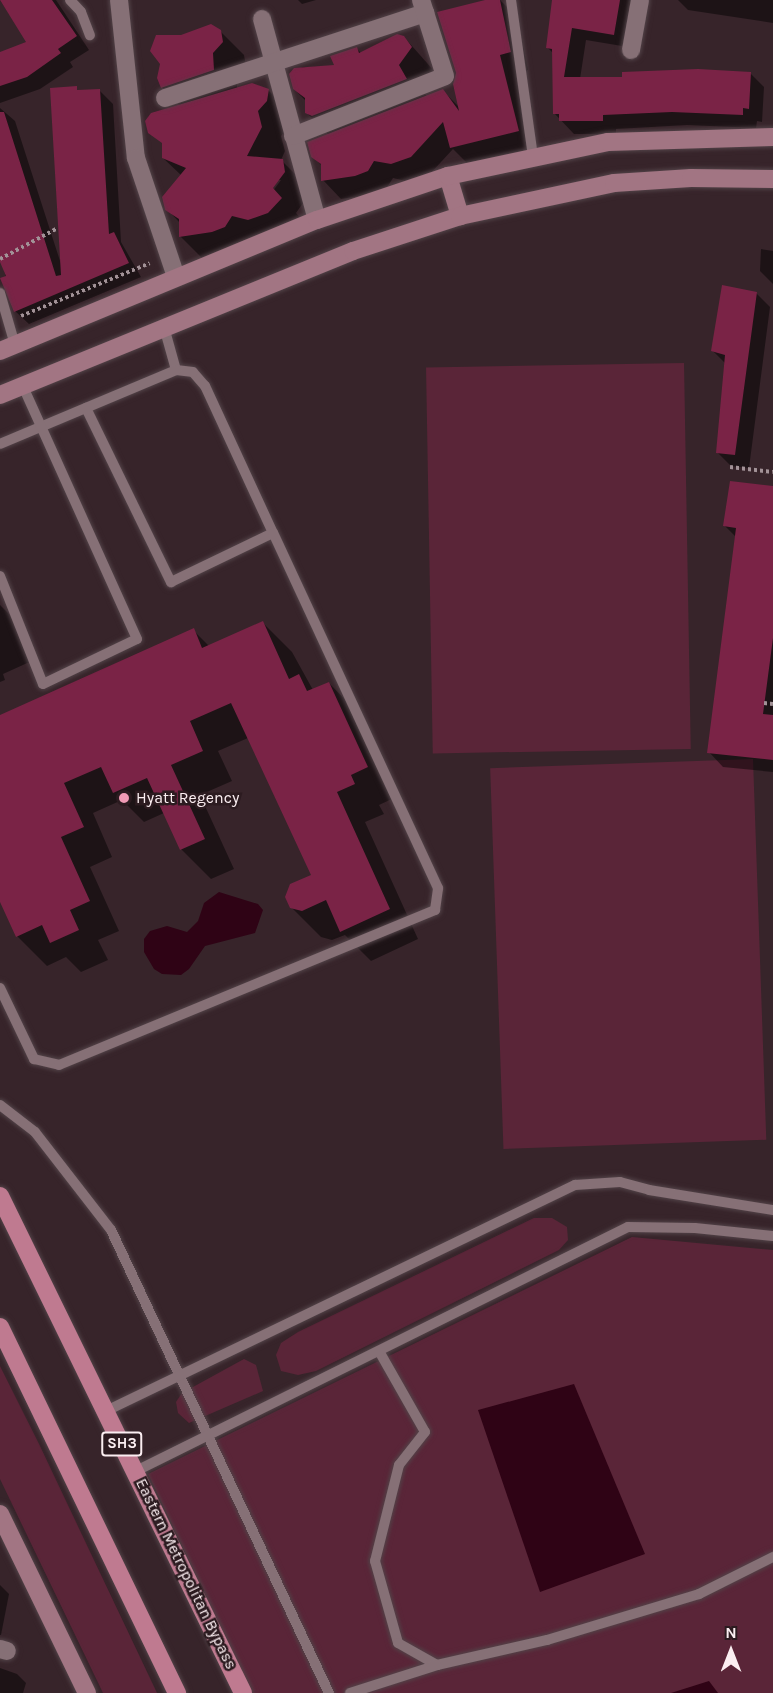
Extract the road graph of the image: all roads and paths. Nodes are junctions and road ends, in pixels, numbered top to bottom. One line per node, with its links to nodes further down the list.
1 (70, 0): 7 (lane)
2 (119, 0): 21 (street)
3 (511, 0): 13 (lane)
4 (640, 0): 8 (street)
5 (423, 7): 9 (street); 11 (street)
6 (262, 19): 9 (street)
7 (90, 35)
8 (631, 50)
9 (273, 63): 10 (street); 11 (street)
10 (165, 98)
11 (294, 136): 17 (street)
12 (773, 137): 13 (main road)
13 (533, 157): 14 (main road)
14 (448, 176): 16 (main road); 17 (main road)
15 (773, 178): 16 (main road)
16 (460, 216): 24 (main road)
17 (317, 220): 21 (main road)
18 (56, 229): 20 (path)
19 (146, 253): 23 (path)
20 (0, 259)
21 (176, 277): 25 (main road)
22 (0, 293): 23 (lane)
23 (8, 321): 25 (lane)
24 (164, 327): 26 (lane); 27 (main road)
25 (7, 348)
26 (176, 370): 29 (lane); 34 (lane)
27 (23, 386): 28 (main road); 30 (lane)
28 (0, 395)
29 (86, 408): 30 (lane); 34 (lane)
30 (43, 426): 31 (lane); 35 (lane)
31 (0, 444)
32 (730, 467): 33 (path)
33 (773, 472)
34 (273, 533): 38 (lane)
35 (0, 576)
36 (764, 703): 37 (path)
37 (773, 704)
38 (0, 988)
39 (0, 1105): 45 (lane)
40 (0, 1196): 46 (main road, Eastern Metropolitan Bypass / SH3)
41 (773, 1210): 45 (lane)
42 (773, 1236): 44 (lane)
43 (0, 1327): 53 (main road)
44 (379, 1351): 47 (lane); 51 (lane)
45 (180, 1376): 46 (lane); 47 (lane)
46 (106, 1411): 48 (main road, Eastern Metropolitan Bypass / SH3)
47 (208, 1436): 48 (lane); 55 (lane)
48 (135, 1471): 54 (main road, Eastern Metropolitan Bypass / SH3)
49 (0, 1514): 52 (main road)
50 (773, 1557): 51 (lane)
51 (437, 1665): 56 (lane)
52 (87, 1693)
53 (177, 1693)
54 (243, 1693)
55 (329, 1693)
56 (350, 1693)

